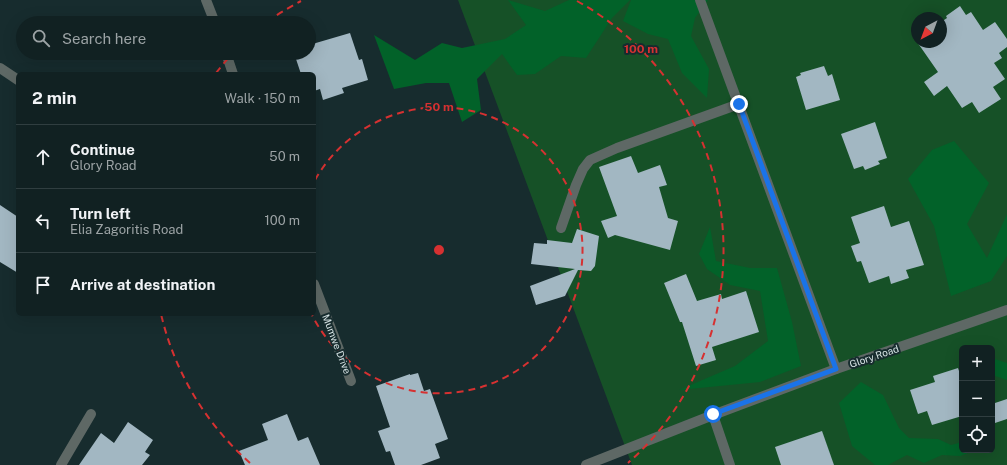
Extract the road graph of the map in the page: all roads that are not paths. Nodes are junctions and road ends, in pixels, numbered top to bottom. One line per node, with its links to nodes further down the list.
1 (206, 0): 3 (street)
2 (700, 0): 8 (street)
3 (212, 16)
4 (228, 60): 6 (street)
5 (0, 68): 7 (street)
6 (232, 72)
7 (16, 79)
8 (739, 104): 9 (street); 12 (street)
9 (561, 228)
10 (316, 289): 13 (street, Mumwe Drive)
11 (1007, 310): 12 (street, Glory Road)
12 (836, 369): 15 (street, Glory Road)
13 (351, 381)
14 (91, 414): 16 (street)
15 (713, 414): 17 (street, Glory Road); 18 (street)
16 (61, 465)
17 (586, 465)
18 (730, 465)

